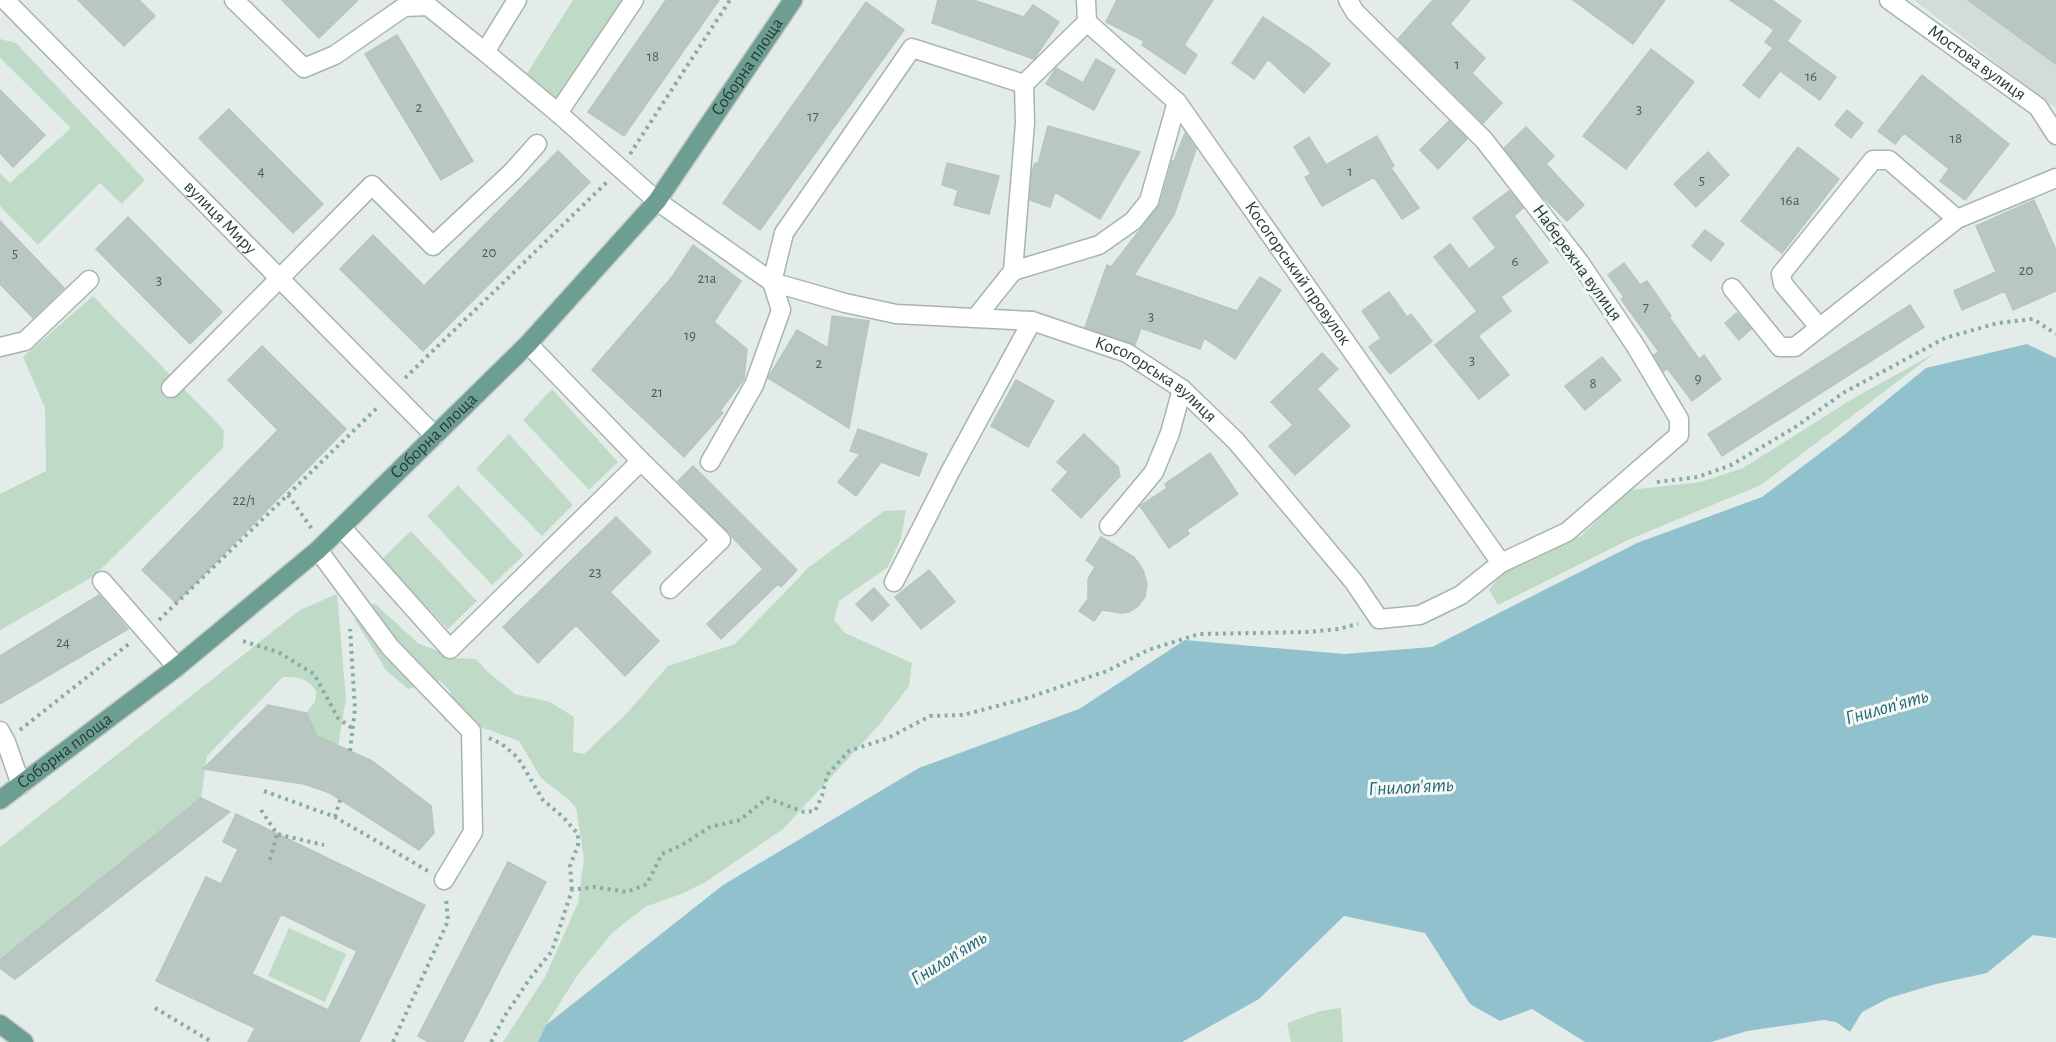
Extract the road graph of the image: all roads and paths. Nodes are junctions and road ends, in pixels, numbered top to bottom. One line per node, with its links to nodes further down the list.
1 (5, 0): 22 (street, вулиця Миру)
2 (234, 0): 11 (street, Косогорська вулиця)
3 (517, 0): 11 (street)
4 (634, 0): 14 (street)
5 (730, 0): 17 (path)
6 (793, 0): 19 (main road, Соборна площа)
7 (1086, 0): 10 (street)
8 (1348, 0): 39 (street, Набережна вулиця)
9 (1889, 0): 15 (street, Мостова вулиця)
10 (1087, 22): 12 (street); 13 (street, Косогорський провулок)
11 (485, 52): 14 (street, Косогорська вулиця)
12 (1024, 84): 21 (street); 24 (street)
13 (1178, 102): 21 (street); 44 (street, Косогорський провулок)
14 (558, 113): 17 (street, Косогорська вулиця)
15 (2056, 135)
16 (537, 144): 22 (street)
17 (621, 169): 19 (street, Косогорська вулиця); 32 (path)
18 (2056, 178): 20 (street)
19 (657, 201): 24 (street, Косогорська вулиця); 30 (main road, Соборна площа)
20 (1957, 219): 28 (street); 28 (street)
21 (1013, 271): 26 (street)
22 (280, 279): 33 (street); 36 (street, вулиця Миру)
23 (89, 280): 31 (street)
24 (772, 282): 26 (street, Косогорська вулиця); 38 (street)
25 (1732, 288): 28 (street)
26 (977, 316): 27 (street, Косогорська вулиця)
27 (1032, 321): 34 (street, Косогорська вулиця); 46 (street)
28 (1819, 327)
29 (2056, 334): 39 (path)
30 (528, 344): 36 (main road, Соборна площа); 37 (street)
31 (0, 347)
32 (404, 378)
33 (171, 387)
34 (1182, 389): 41 (street); 49 (street, Косогорська вулиця)
35 (383, 402): 40 (path)
36 (435, 436): 42 (main road, Соборна площа)
37 (641, 461): 42 (street); 47 (street)
38 (710, 462)
39 (1626, 481): 44 (street, Набережна вулиця)
40 (288, 495): 43 (path); 50 (path)
41 (1108, 526)
42 (342, 528): 43 (main road, Соборна площа)
43 (317, 542): 52 (main road, Соборна площа); 54 (street)
44 (1501, 563): 49 (street)
45 (102, 581): 50 (street)
46 (894, 582)
47 (670, 588)
48 (348, 619): 53 (path)
49 (1379, 619): 67 (path)
50 (145, 631): 52 (street); 55 (path)
51 (243, 641): 53 (path)
52 (177, 668): 57 (main road, Соборна площа)
53 (353, 729): 56 (path)
54 (471, 731): 66 (street); 67 (path)
55 (3, 737): 57 (street)
56 (350, 751)
57 (21, 784): 59 (main road, Соборна площа)
58 (264, 791): 62 (path)
59 (0, 800)
60 (340, 800): 62 (path)
61 (261, 810): 63 (path)
62 (335, 818): 66 (path)
63 (276, 834): 64 (path); 65 (path)
64 (324, 845)
65 (270, 860)
66 (444, 880): 72 (path)
67 (572, 890): 73 (path)
68 (155, 1008): 71 (path)
69 (0, 1024): 70 (main road)
70 (24, 1042)
71 (212, 1042)
72 (393, 1042)
73 (491, 1042)

